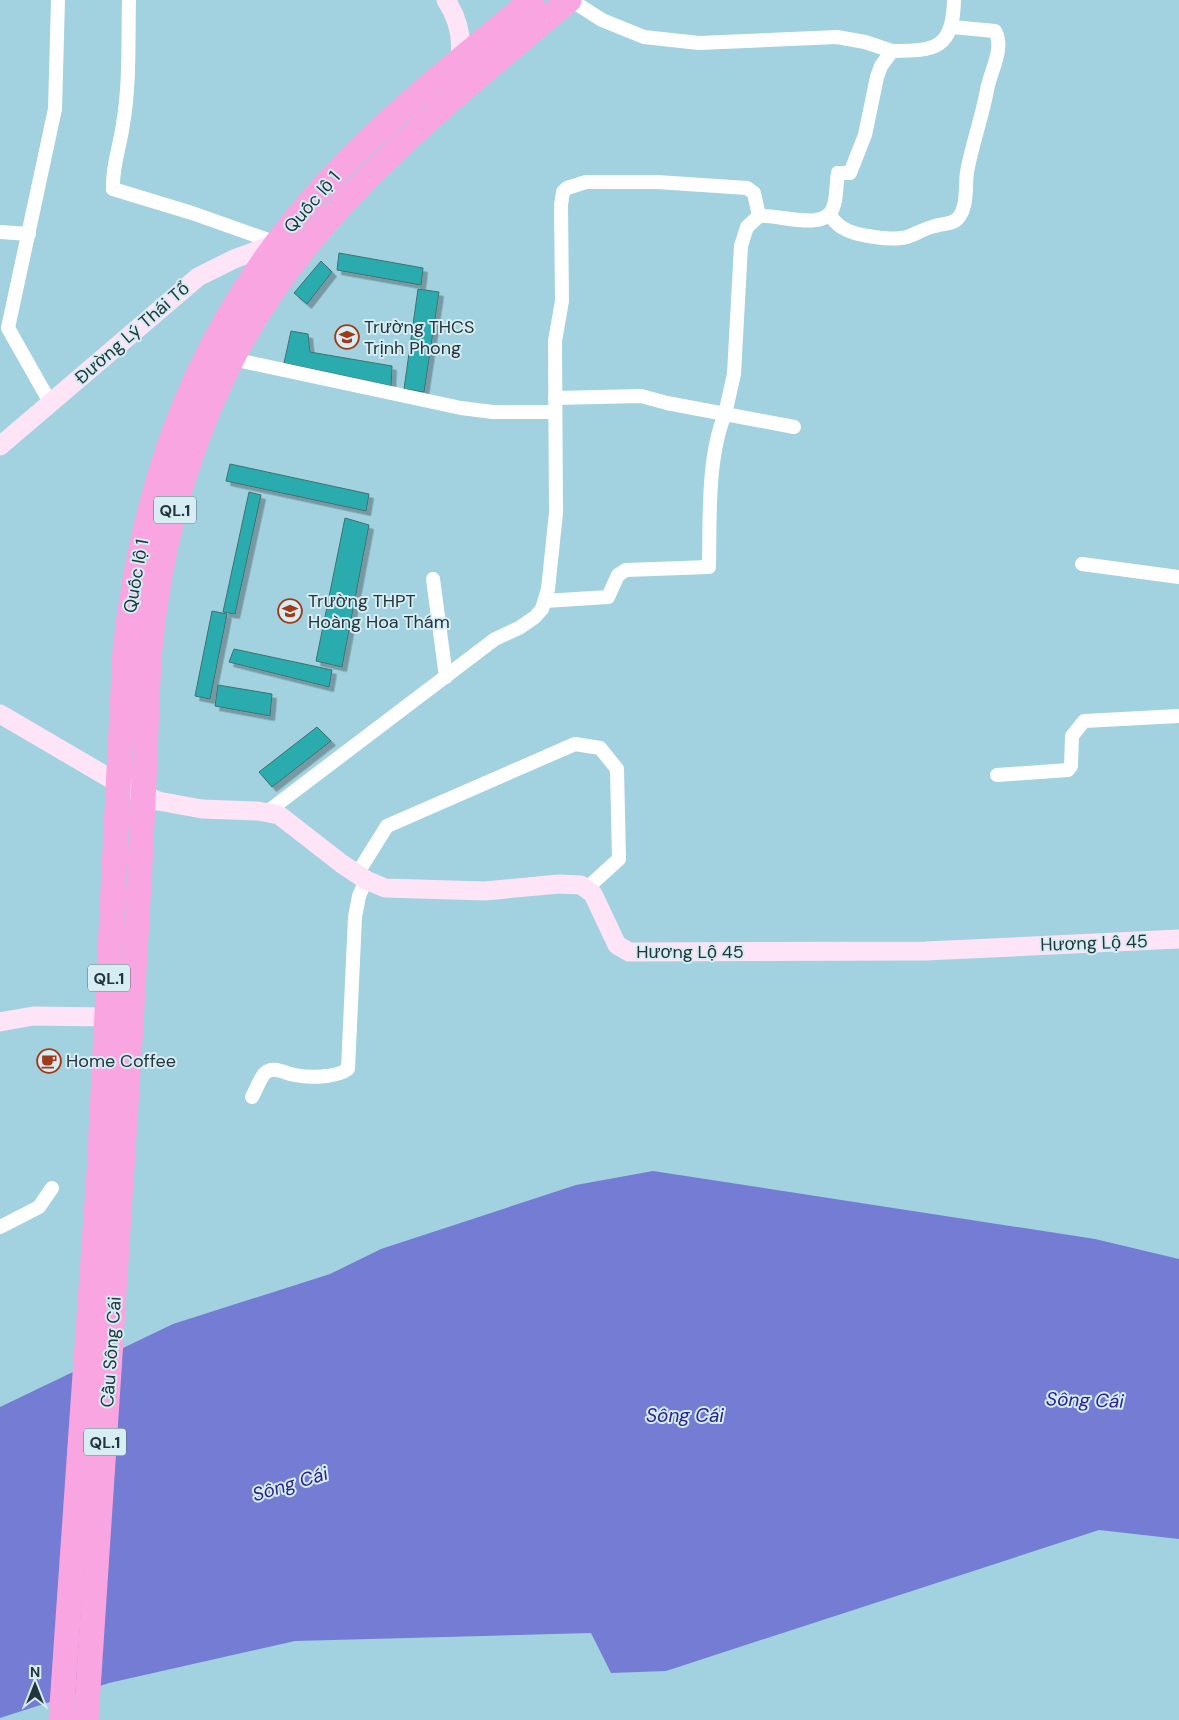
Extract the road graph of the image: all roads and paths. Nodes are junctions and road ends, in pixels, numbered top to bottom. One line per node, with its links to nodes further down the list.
1 (58, 0): 14 (street)
2 (129, 0): 15 (street)
3 (446, 0): 9 (street)
4 (532, 0): 9 (highway, Quốc lộ 1 / QL.1)
5 (570, 0): 8 (street); 10 (highway, Quốc lộ 1 / QL.1)
6 (954, 0): 7 (street)
7 (952, 27): 8 (street); 11 (street)
8 (892, 51): 11 (street)
9 (460, 60): 10 (street); 15 (highway, Quốc lộ 1 / QL.1)
10 (450, 101): 17 (highway, Quốc lộ 1 / QL.1)
11 (829, 215): 12 (street)
12 (759, 216): 19 (street); 20 (street)
13 (0, 232): 14 (street)
14 (29, 234): 16 (street)
15 (277, 243): 18 (street, Đường Lý Thái Tổ); 31 (highway, Quốc lộ 1 / QL.1)
16 (4, 328): 18 (street)
17 (232, 360): 19 (street); 32 (highway, Quốc lộ 1 / QL.1)
18 (51, 404): 22 (street, Đường Lý Thái Tổ)
19 (555, 405): 20 (street); 26 (street)
20 (725, 414): 21 (street); 26 (street)
21 (794, 427)
22 (0, 446)
23 (1082, 564): 24 (street)
24 (1179, 577)
25 (433, 579): 27 (street)
26 (545, 601): 27 (street)
27 (446, 676): 33 (street)
28 (0, 714): 31 (street)
29 (1179, 716): 30 (street)
30 (997, 775)
31 (118, 783): 32 (street); 37 (highway, Quốc lộ 1 / QL.1)
32 (144, 796): 33 (street); 40 (highway, Quốc lộ 1 / QL.1)
33 (267, 812): 34 (street)
34 (361, 877): 35 (street); 35 (street); 39 (street)
35 (588, 888): 36 (street, Hương Lộ 45)
36 (1179, 939)
37 (107, 1017): 38 (street); 41 (highway, Quốc lộ 1 / QL.1)
38 (0, 1022)
39 (252, 1097)
40 (123, 1164): 45 (highway, Cầu Sông Cái / QL.1)
41 (99, 1173): 44 (highway, Cầu Sông Cái / QL.1)
42 (52, 1188): 43 (street)
43 (0, 1227)
44 (61, 1720)
45 (86, 1720)

